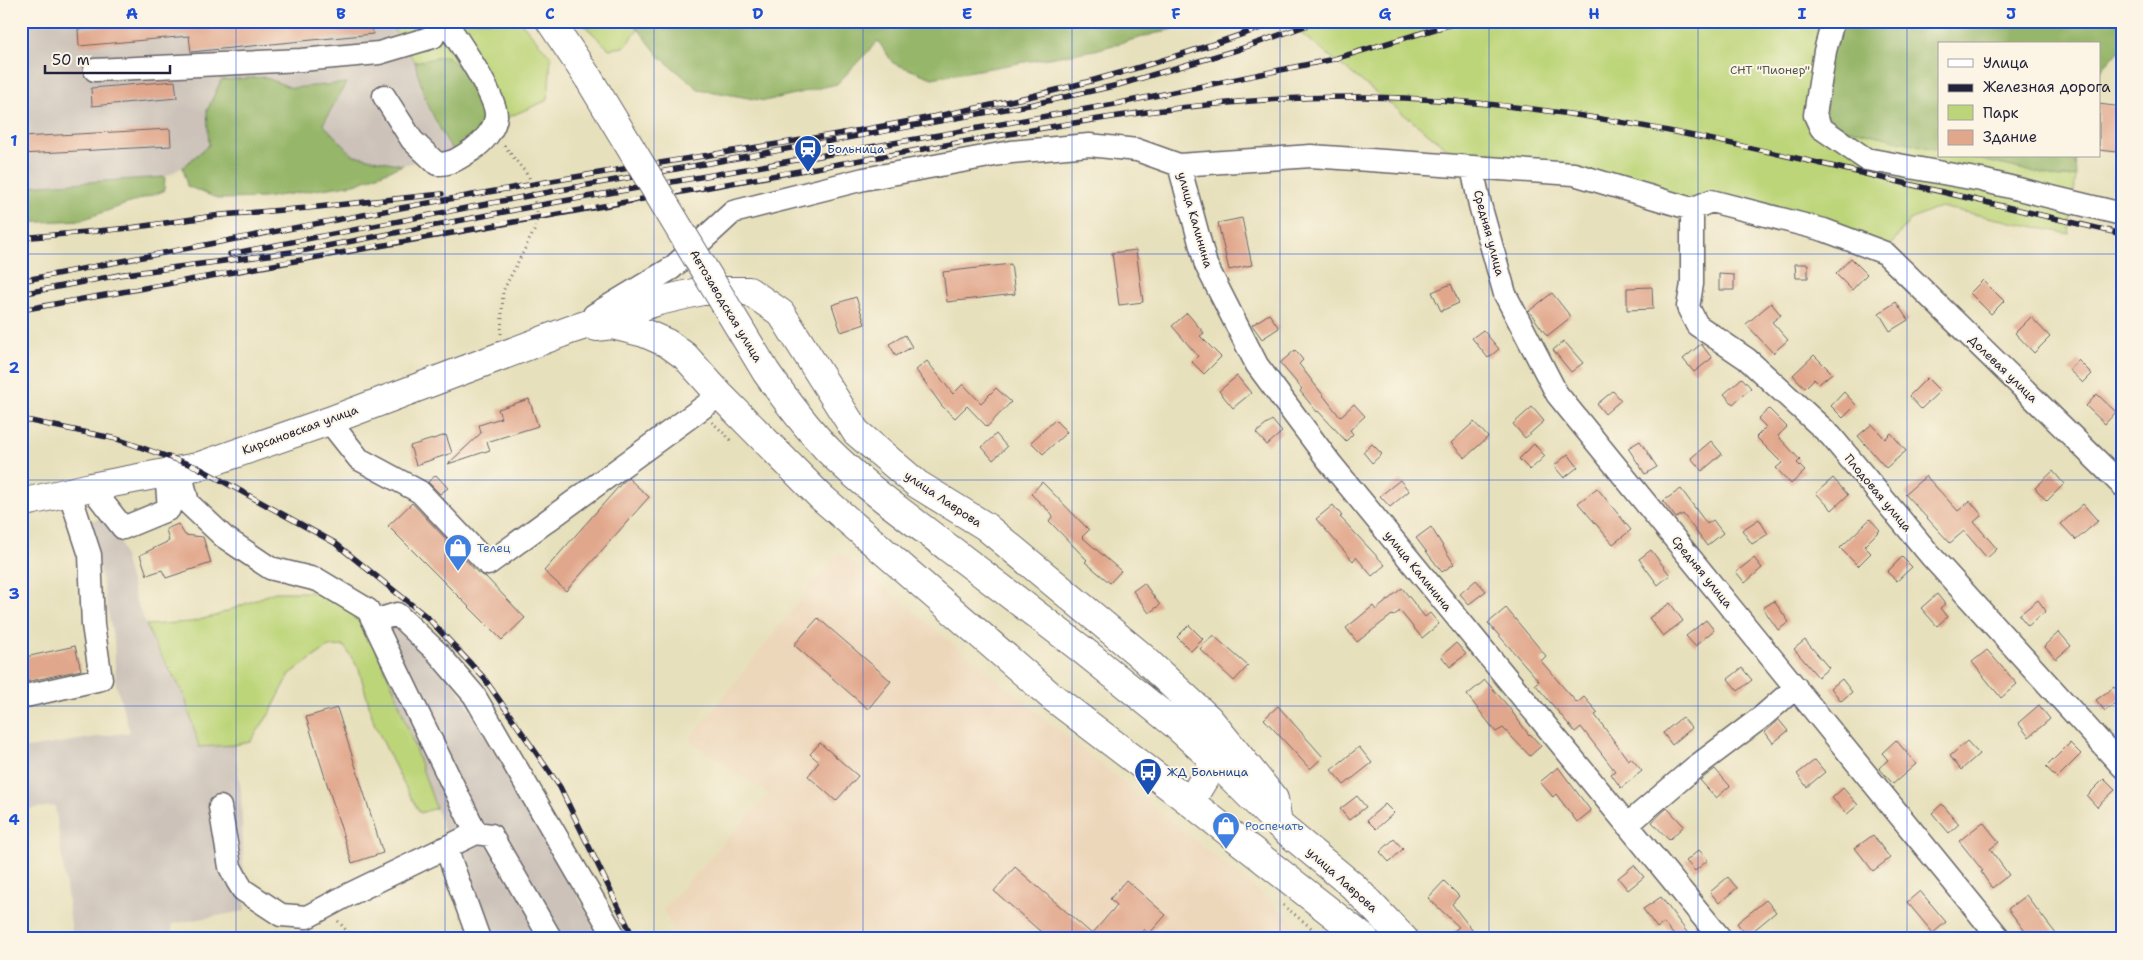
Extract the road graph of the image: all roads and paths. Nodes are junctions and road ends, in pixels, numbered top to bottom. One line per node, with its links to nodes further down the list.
1 (439, 21): 5 (street)
2 (445, 21): 7 (street)
3 (550, 21): 20 (main road, Автозаводская улица, bridge)
4 (1833, 21): 11 (street)
5 (95, 70)
6 (384, 96): 7 (street)
7 (496, 117): 13 (path)
8 (1179, 165): 9 (street); 12 (street); 29 (street, улица Калинина)
9 (1472, 168): 10 (street); 22 (street, Средняя улица)
10 (1692, 209): 17 (street, Долевая улица); 25 (street, Плодовая улица)
11 (2122, 214)
12 (570, 330): 13 (main road, Кирсановская улица); 14 (main road); 28 (main road, улица Лаврова)
13 (506, 354): 15 (main road, Кирсановская улица)
14 (720, 395): 15 (street); 26 (main road)
15 (329, 421): 16 (main road, Кирсановская улица)
16 (173, 471): 18 (main road, Кирсановская улица); 18 (street); 21 (street)
17 (2122, 485)
18 (80, 489): 19 (main road, Кирсановская улица); 23 (street)
19 (21, 504)
20 (950, 548): 24 (main road, улица Лаврова)
21 (374, 621): 30 (street); 34 (street)
22 (1796, 687): 29 (street); 38 (street, Средняя улица)
23 (21, 697)
24 (1216, 761): 26 (main road); 28 (main road, улица Лаврова)
25 (2122, 766)
26 (1190, 802): 35 (main road)
27 (220, 807): 31 (street)
28 (1278, 824): 36 (main road, улица Лаврова)
29 (1627, 826): 37 (street, улица Калинина)
30 (476, 833): 31 (street); 33 (street)
31 (446, 848): 32 (street)
32 (479, 939)
33 (551, 939)
34 (616, 939)
35 (1365, 939)
36 (1404, 939)
37 (1720, 939)
38 (2000, 939)

